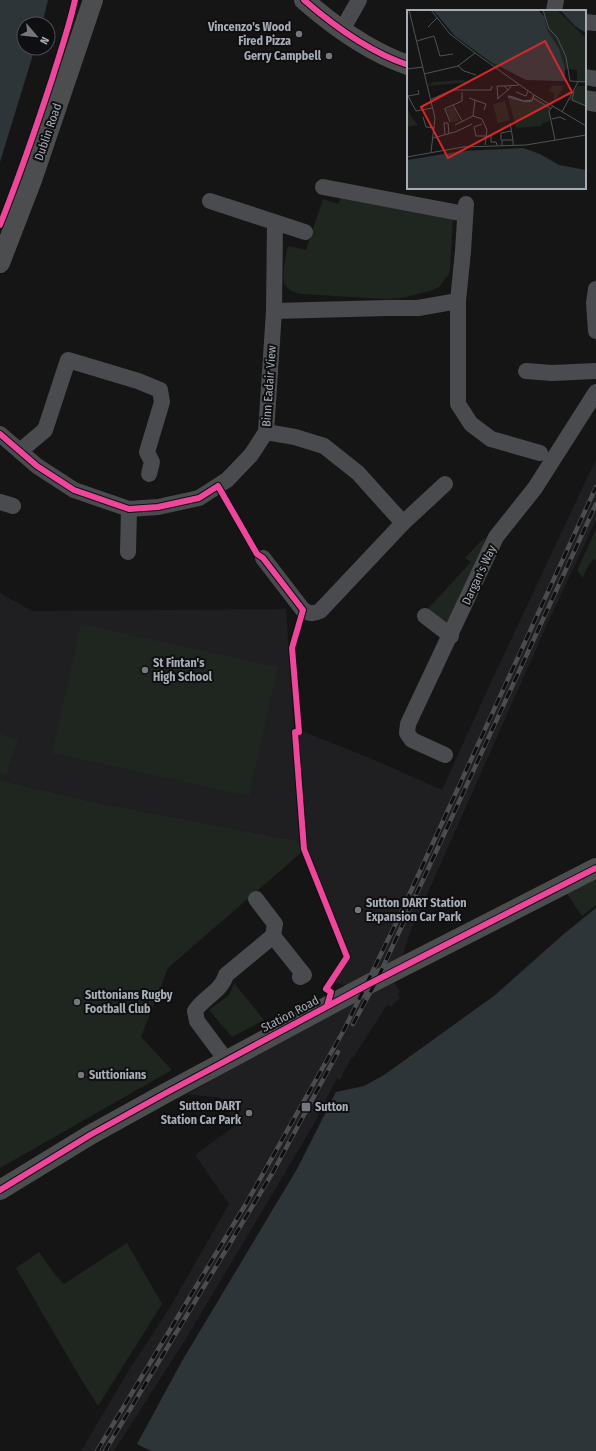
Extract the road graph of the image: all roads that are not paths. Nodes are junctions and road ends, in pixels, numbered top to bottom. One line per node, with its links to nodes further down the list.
1 (93, 0): 18 (main road, Dublin Road)
2 (304, 0): 8 (main road)
3 (359, 0): 8 (street)
4 (556, 0): 5 (street)
5 (554, 10)
6 (586, 22): 7 (street)
7 (596, 23)
8 (342, 30): 9 (main road)
9 (407, 66)
10 (586, 77): 11 (street)
11 (596, 79)
12 (586, 100): 13 (main road)
13 (596, 102)
14 (323, 188): 20 (street)
15 (210, 201): 16 (street)
16 (275, 223): 17 (street); 21 (street, Binn Eadair View)
17 (305, 232)
18 (0, 263)
19 (596, 290): 22 (street)
20 (458, 301): 21 (street); 29 (street)
21 (274, 311): 26 (street, Binn Eadair View)
22 (596, 330)
23 (526, 371): 24 (street)
24 (596, 371)
25 (596, 392): 37 (street, Dargan's Way)
26 (266, 432): 32 (street, Binn Eadair View); 33 (street)
27 (0, 434): 28 (street, Binn Eadair View)
28 (20, 451): 30 (street); 32 (street, Binn Eadair View)
29 (540, 453)
30 (149, 474)
31 (445, 484): 33 (street)
32 (129, 508): 34 (street)
33 (403, 523): 35 (street)
34 (128, 552)
35 (263, 558)
36 (425, 616): 37 (street)
37 (451, 636): 38 (street, Dargan's Way)
38 (445, 755)
39 (596, 868): 43 (main road, Station Road)
40 (256, 899): 41 (street)
41 (273, 936): 42 (street); 43 (street)
42 (300, 977)
43 (226, 1060): 44 (main road, Station Road)
44 (0, 1190)

